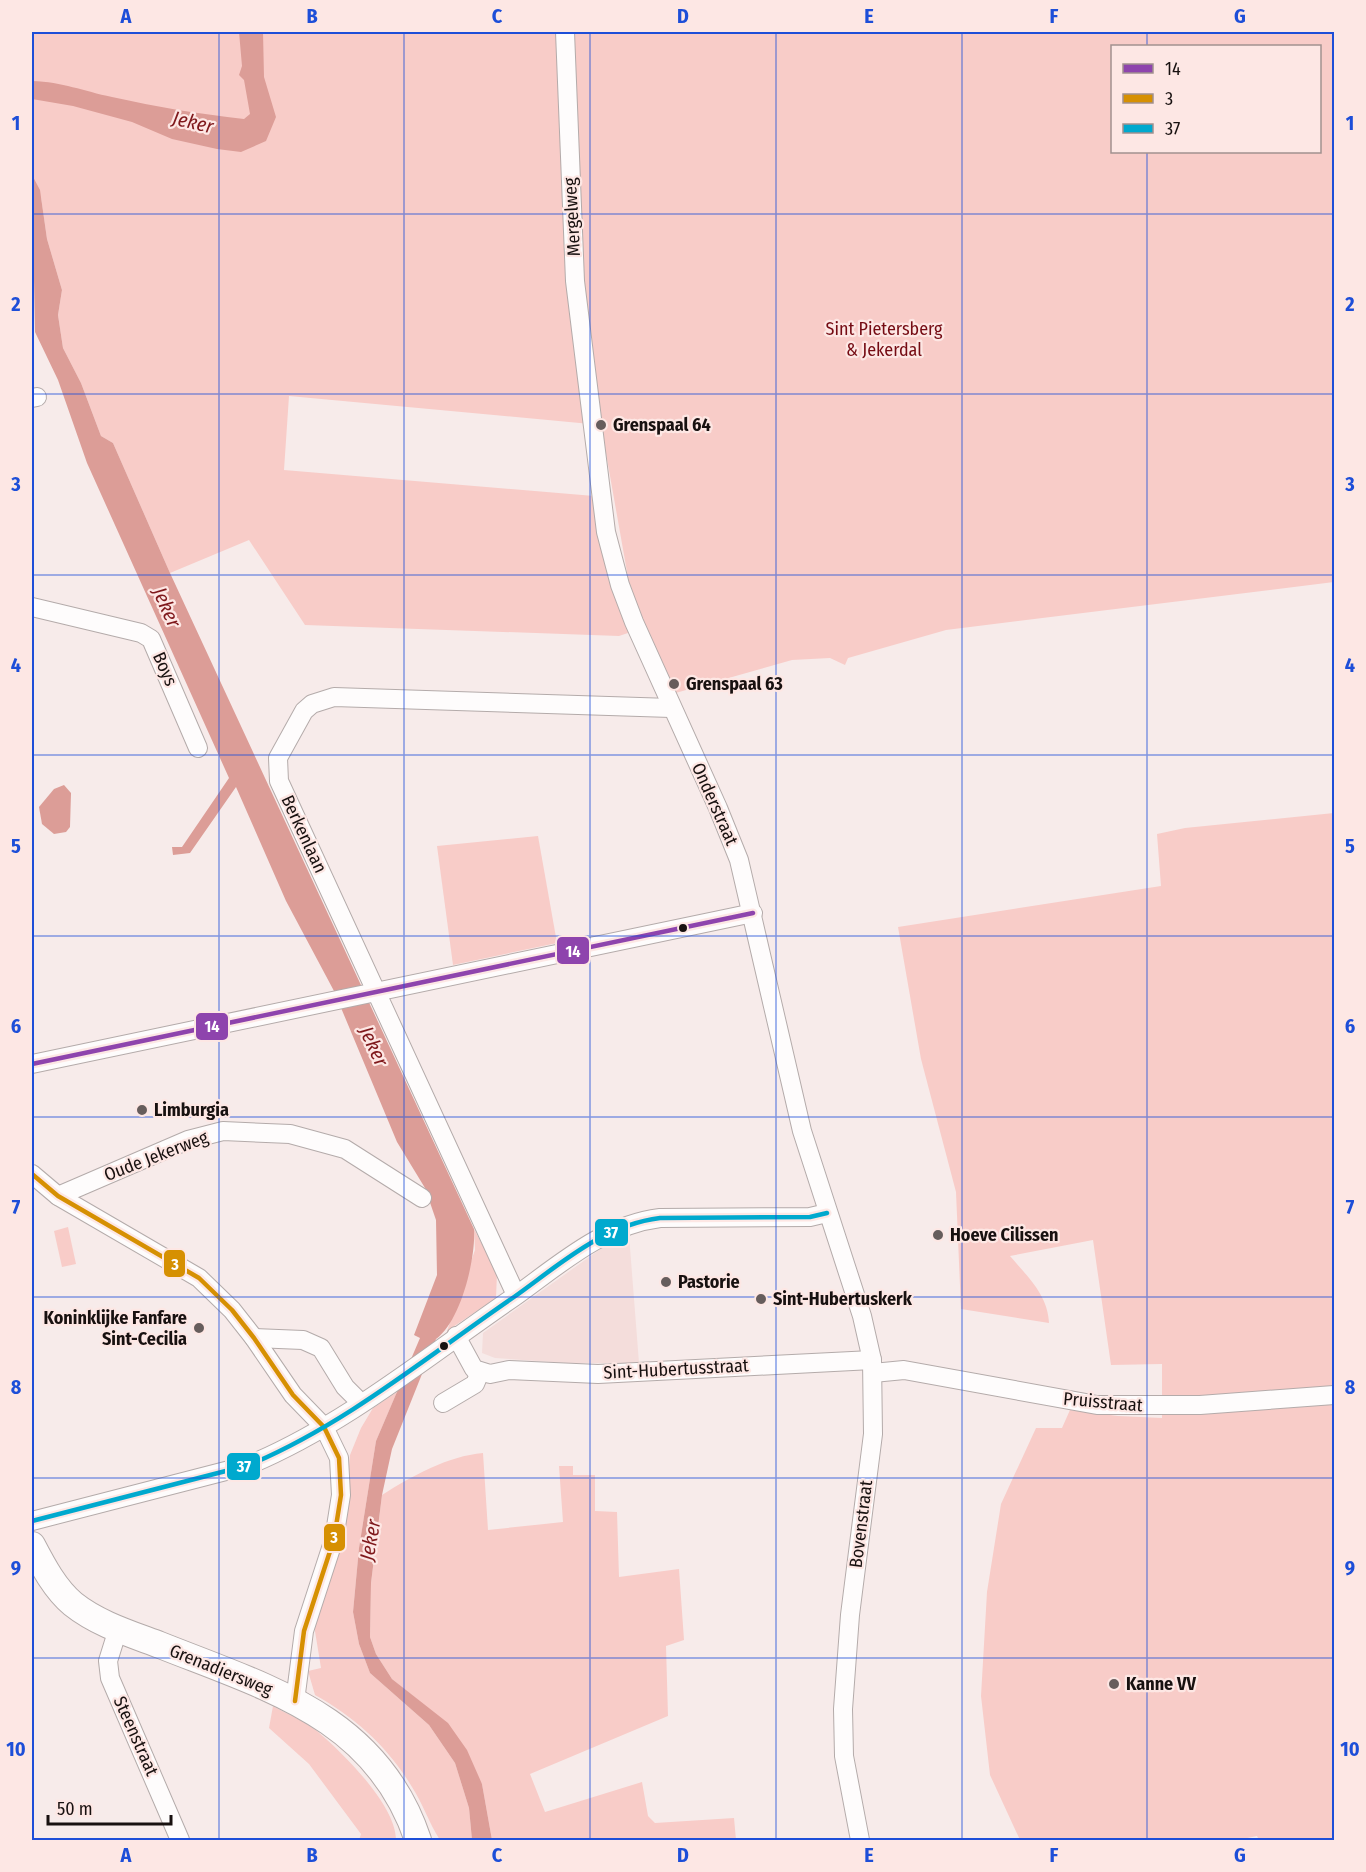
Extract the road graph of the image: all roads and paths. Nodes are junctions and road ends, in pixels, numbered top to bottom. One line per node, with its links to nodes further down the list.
1 (565, 32): 2 (street, Mergelweg)
2 (590, 402): 4 (street, Onderstraat)
3 (32, 607): 5 (street, Boys)
4 (671, 708): 6 (street, Onderstraat); 7 (street, Berkenlaan)
5 (198, 748)
6 (753, 913): 7 (street); 12 (street, Onderstraat)
7 (374, 993): 8 (street); 13 (street, Berkenlaan)
8 (32, 1064)
9 (32, 1174): 10 (street)
10 (58, 1196): 11 (street, Oude Jekerweg); 15 (street)
11 (422, 1198)
12 (827, 1213): 13 (street); 16 (street, Bovenstraat)
13 (516, 1295): 14 (street)
14 (456, 1336): 17 (street); 19 (street)
15 (254, 1338): 19 (street); 21 (street)
16 (872, 1367): 17 (street, Sint-Hubertusstraat); 18 (street, Pruisstraat); 28 (street, Bovenstraat)
17 (480, 1372): 20 (street)
18 (1335, 1395)
19 (361, 1403): 21 (street)
20 (443, 1403)
21 (324, 1427): 22 (street); 25 (street)
22 (32, 1521)
23 (32, 1545): 24 (main road, Grenadiersweg)
24 (118, 1629): 25 (main road, Grenadiersweg); 26 (street, Steenstraat)
25 (295, 1701): 27 (main road, Grenadiersweg)
26 (180, 1840)
27 (418, 1840)
28 (860, 1840)

